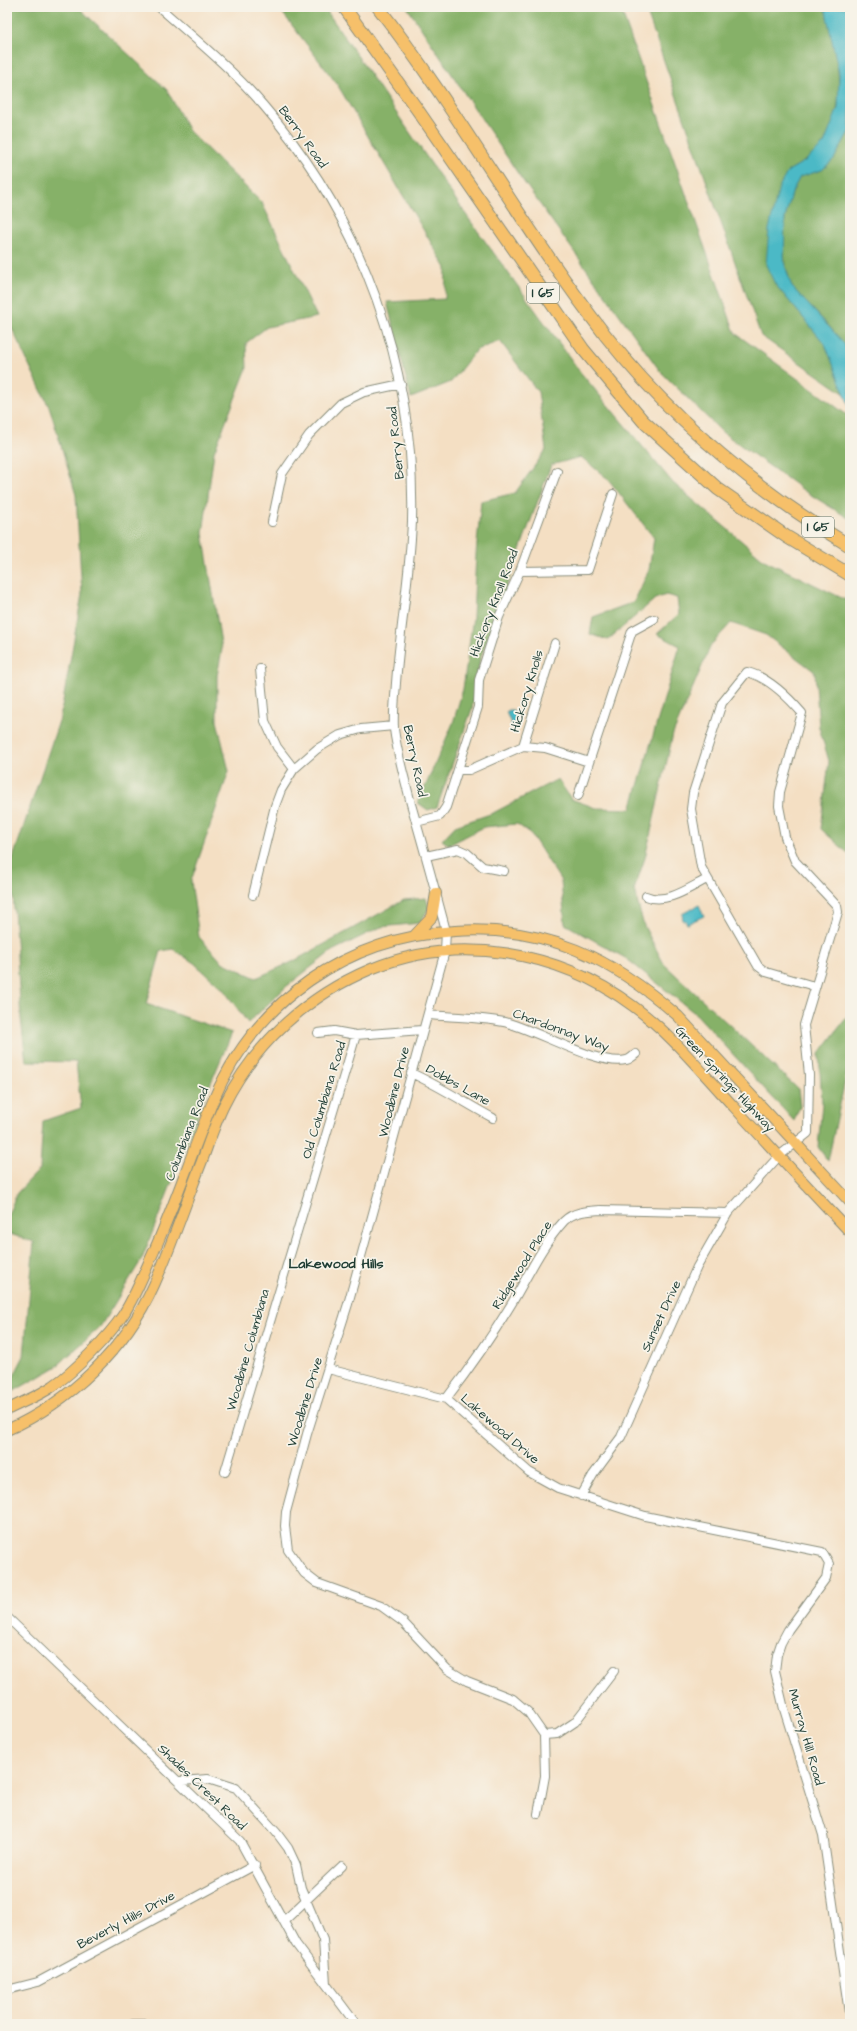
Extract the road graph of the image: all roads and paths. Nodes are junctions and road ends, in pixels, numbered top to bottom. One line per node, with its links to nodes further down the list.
1 (159, 7): 4 (street, Berry Road)
2 (344, 7): 10 (highway, I 65)
3 (378, 7): 8 (highway, I 65)
4 (401, 384): 7 (street); 14 (street, Berry Road)
5 (557, 471): 9 (street, Hickory Knoll Road)
6 (613, 494): 9 (street)
7 (272, 522)
8 (850, 546)
9 (520, 571): 18 (street, Hickory Knoll Road)
10 (850, 575)
11 (654, 619): 16 (street)
12 (555, 643): 15 (street, Hickory Knolls)
13 (260, 669): 17 (street)
14 (394, 726): 17 (street); 20 (street, Berry Road)
15 (523, 746): 16 (street, Hickory Knolls); 18 (street, Hickory Knolls)
16 (589, 762): 19 (street)
17 (294, 769): 25 (street)
18 (458, 770): 20 (street)
19 (578, 796)
20 (416, 822): 21 (street, Berry Road)
21 (426, 856): 22 (street); 24 (street, Berry Road)
22 (504, 871)
23 (707, 879): 26 (street); 30 (street); 30 (street)
24 (436, 893): 27 (street, Berry Road); 28 (main road)
25 (253, 896)
26 (646, 896)
27 (446, 931): 28 (main road, Columbiana Road); 29 (street, Berry Road); 40 (main road, Green Springs Highway)
28 (415, 935): 37 (main road, Columbiana Road)
29 (446, 951): 31 (street, Woodbine Drive); 38 (main road, Columbiana Road); 41 (main road, Green Springs Highway)
30 (814, 986): 40 (street, Sunset Drive)
31 (428, 1015): 32 (street, Woodbine Drive); 35 (street, Chardonnay Way)
32 (422, 1030): 34 (street, Old Columbiana Road); 36 (street, Woodbine Drive)
33 (318, 1033): 34 (street)
34 (356, 1035): 45 (street, Old Columbiana Road)
35 (636, 1054)
36 (411, 1073): 39 (street, Dobbs Lane); 46 (street, Woodbine Drive)
37 (212, 1104): 38 (main road); 48 (main road, Columbiana Road)
38 (223, 1108): 49 (main road, Columbiana Road)
39 (493, 1118)
40 (796, 1142): 41 (street, Sunset Drive); 42 (main road, Green Springs Highway)
41 (779, 1156): 43 (street, Sunset Drive); 44 (main road, Green Springs Highway)
42 (850, 1202)
43 (728, 1213): 47 (street, Ridgewood Place); 51 (street, Sunset Drive)
44 (850, 1232)
45 (295, 1236): 50 (street, Woodbine Columbiana)
46 (328, 1369): 47 (street, Lakewood Drive); 55 (street, Woodbine Drive)
47 (446, 1399): 51 (street, Lakewood Drive)
48 (7, 1410)
49 (7, 1430)
50 (225, 1472)
51 (581, 1496): 52 (street, Lakewood Drive)
52 (746, 1537): 64 (street, Murray Hill Road)
53 (7, 1617): 56 (street, Shades Crest Road)
54 (614, 1671): 55 (street)
55 (544, 1735): 57 (street)
56 (180, 1782): 58 (street, Shades Crest Road); 60 (street)
57 (538, 1814)
58 (255, 1865): 61 (street, Shades Crest Road); 63 (street, Beverly Hills Drive)
59 (342, 1866): 60 (street)
60 (306, 1900): 61 (street); 62 (street)
61 (284, 1921): 62 (street, Shades Crest Road)
62 (326, 1984): 67 (street, Shades Crest Road)
63 (7, 1990)
64 (850, 2020)
65 (133, 2024): 66 (street)
66 (147, 2024)
67 (356, 2024)

